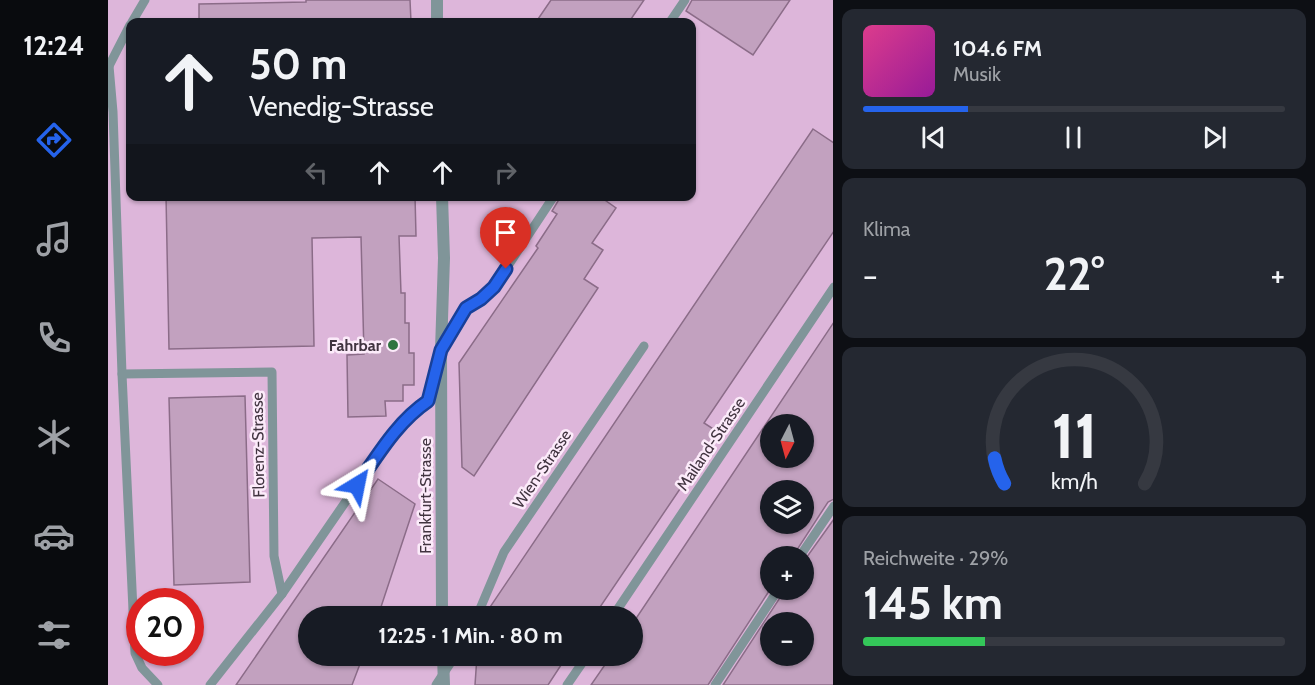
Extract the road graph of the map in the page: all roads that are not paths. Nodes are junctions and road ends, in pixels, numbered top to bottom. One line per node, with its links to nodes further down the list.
1 (145, 0): 4 (lane)
2 (437, 0): 5 (street)
3 (685, 0): 6 (lane)
4 (134, 18)
5 (437, 18)
6 (673, 18)
7 (126, 34): 8 (lane)
8 (109, 66): 14 (lane)
9 (442, 201): 13 (street, Frankfurt-Strasse)
10 (551, 201): 13 (lane)
11 (833, 288): 21 (lane, Mailand-Strasse)
12 (644, 346): 20 (lane, Wien-Strasse)
13 (441, 350): 17 (lane); 19 (street, Frankfurt-Strasse)
14 (122, 374): 17 (lane, Florenz-Strasse); 24 (lane)
15 (833, 507): 16 (lane)
16 (807, 546)
17 (282, 594): 25 (lane)
18 (771, 600): 28 (lane)
19 (442, 606)
20 (481, 606)
21 (620, 606)
22 (580, 666): 27 (lane)
23 (444, 679): 26 (lane)
24 (158, 685)
25 (210, 685)
26 (436, 685)
27 (567, 685)
28 (715, 685)

